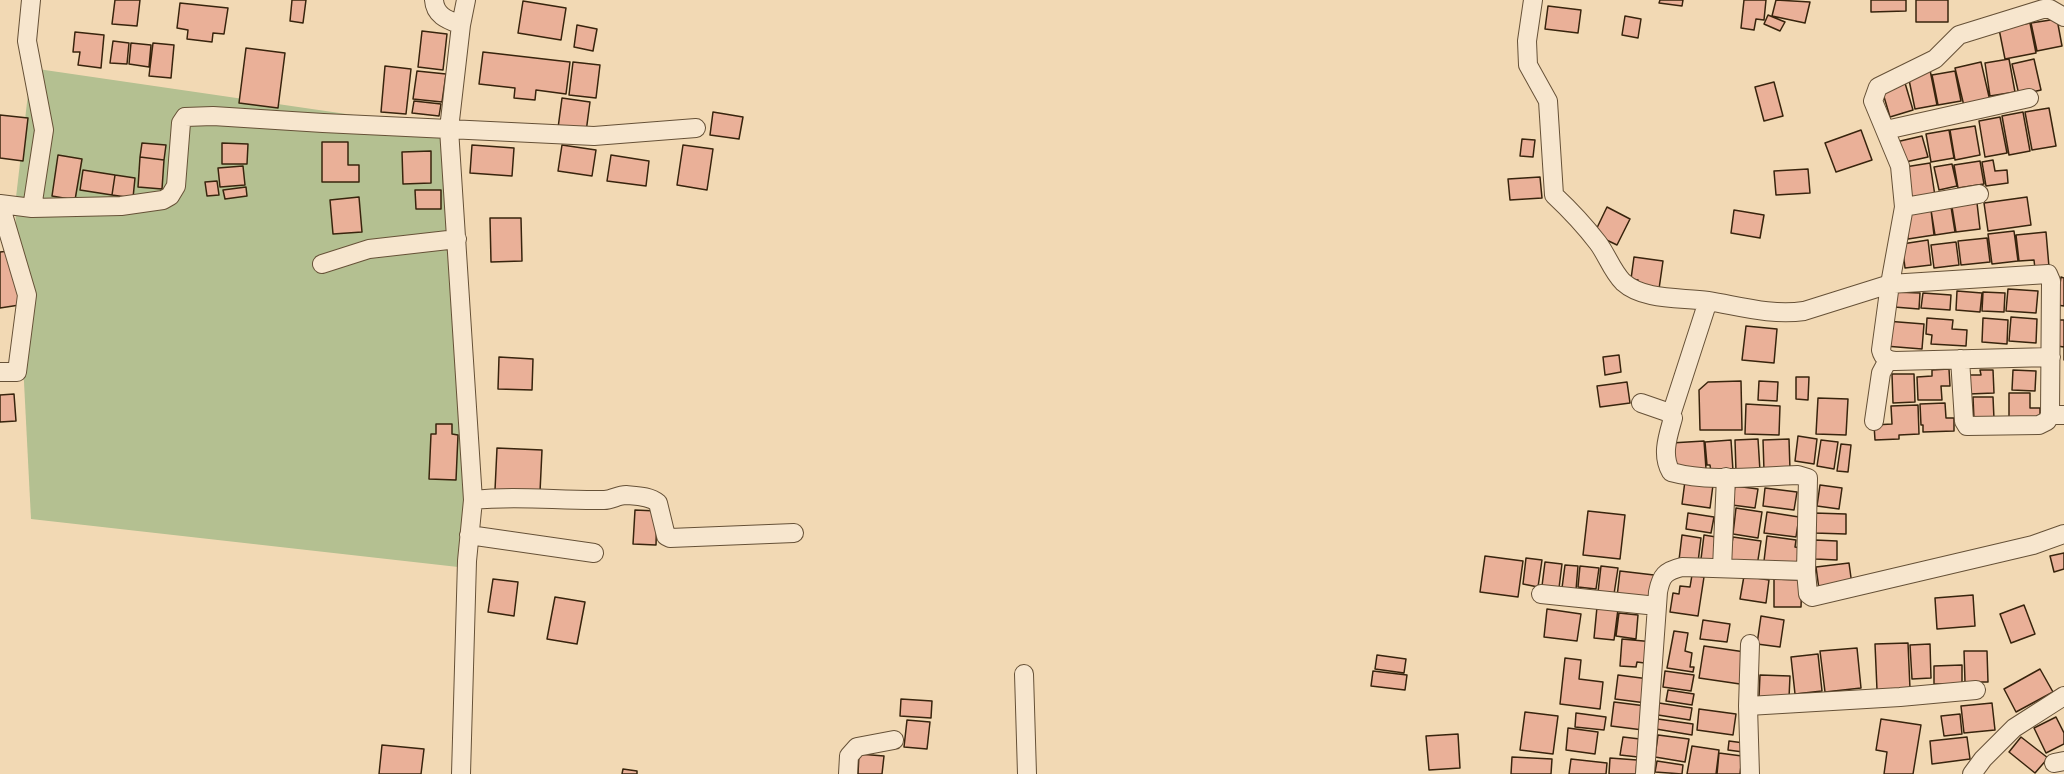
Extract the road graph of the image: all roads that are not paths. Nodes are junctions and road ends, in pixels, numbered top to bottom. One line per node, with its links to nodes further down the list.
1 (31, 0): 14 (street)
2 (434, 0): 6 (street)
3 (466, 0): 6 (street)
4 (1533, 0): 18 (street)
5 (2064, 17): 10 (street)
6 (461, 25): 9 (street)
7 (2029, 98): 10 (street)
8 (696, 128): 9 (street)
9 (449, 129): 14 (street); 15 (street)
10 (1886, 130): 13 (street)
11 (1979, 194): 13 (street)
12 (0, 204): 14 (street); 22 (street)
13 (1904, 207): 17 (street)
14 (32, 208)
15 (457, 239): 16 (street); 28 (street)
16 (322, 264)
17 (1890, 284): 18 (street); 19 (street); 21 (street)
18 (1708, 301): 24 (street)
19 (2051, 357): 20 (street); 25 (street)
20 (1960, 359): 21 (street); 25 (street)
21 (1888, 360): 26 (street)
22 (0, 372)
23 (1641, 403): 24 (street)
24 (1671, 415): 27 (street)
25 (2057, 415)
26 (1874, 421)
27 (1726, 477): 33 (street); 34 (street)
28 (473, 500): 29 (street); 31 (street)
29 (794, 533)
30 (2064, 534): 34 (street)
31 (469, 535): 32 (street); 43 (street)
32 (594, 553)
33 (1722, 568): 34 (street); 36 (street)
34 (1806, 571)
35 (1541, 594): 36 (street)
36 (1657, 606): 46 (street)
37 (1750, 644): 41 (street)
38 (1024, 674): 45 (street)
39 (1976, 690): 41 (street)
40 (2064, 696): 48 (street)
41 (1748, 706): 47 (street)
42 (894, 740): 44 (street)
43 (461, 774)
44 (848, 774)
45 (1027, 774)
46 (1645, 774)
47 (1750, 774)
48 (1972, 774)

